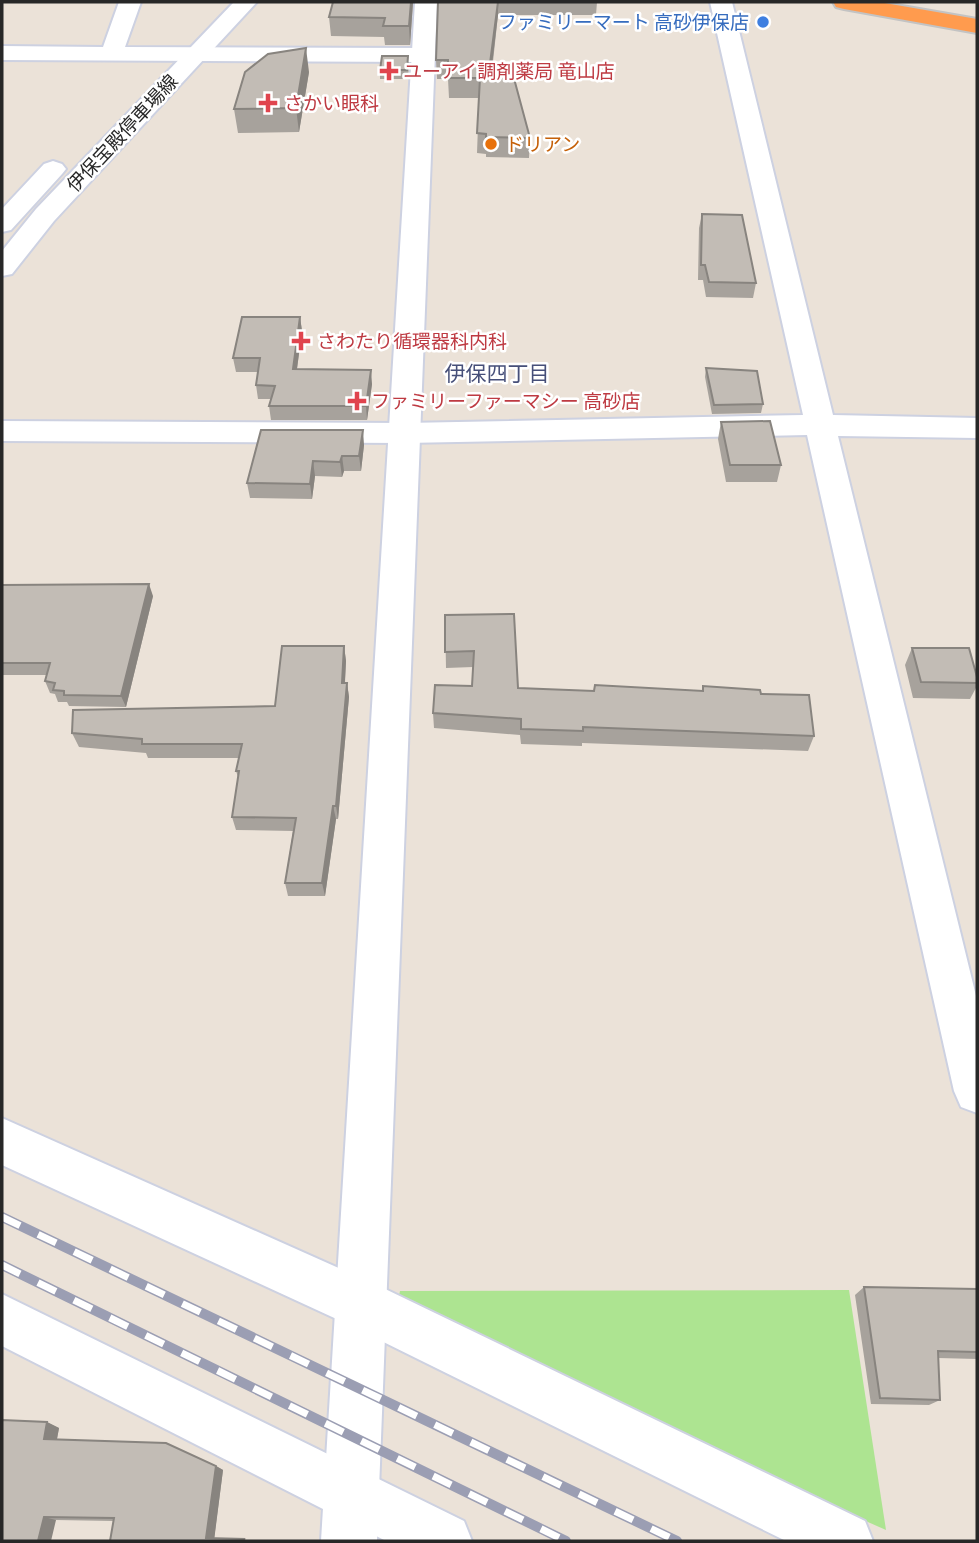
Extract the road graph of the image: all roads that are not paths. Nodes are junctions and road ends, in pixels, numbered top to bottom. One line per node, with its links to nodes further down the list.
1 (130, 2): 8 (street)
2 (246, 2): 11 (street, 伊保宝殿停車場線)
3 (426, 2): 12 (street)
4 (721, 2): 17 (street)
5 (844, 2): 6 (highway)
6 (977, 26)
7 (188, 27): 9 (street, 伊保宝殿停車場線)
8 (112, 52): 9 (street); 10 (street)
9 (163, 52): 11 (street); 13 (street, 伊保宝殿停車場線)
10 (2, 53)
11 (197, 53): 12 (street); 16 (street, 伊保宝殿停車場線)
12 (423, 55): 20 (street)
13 (144, 72)
14 (69, 151): 15 (street, 伊保宝殿停車場線)
15 (2, 223)
16 (2, 268)
17 (820, 425): 18 (street); 20 (street); 21 (street)
18 (977, 428)
19 (2, 431): 20 (street)
20 (405, 433): 23 (street)
21 (977, 1091)
22 (2, 1141): 23 (street)
23 (361, 1304): 25 (street); 27 (street)
24 (2, 1319): 25 (street)
25 (350, 1517): 26 (street)
26 (444, 1541)
27 (845, 1541)

